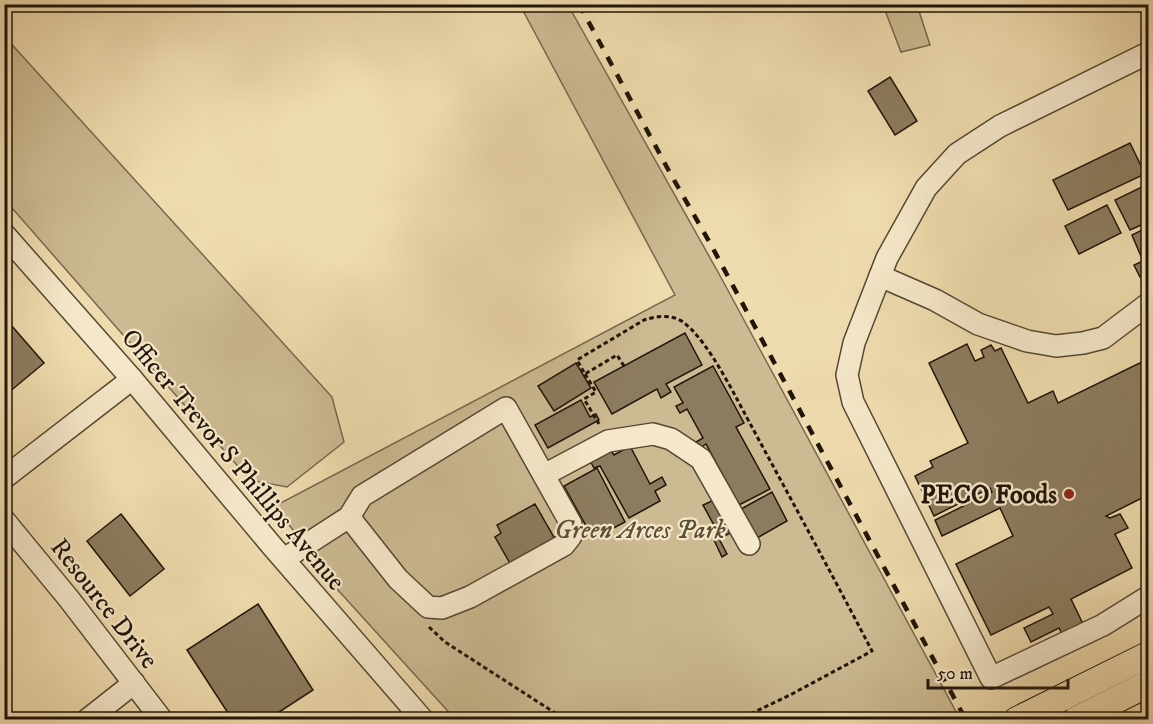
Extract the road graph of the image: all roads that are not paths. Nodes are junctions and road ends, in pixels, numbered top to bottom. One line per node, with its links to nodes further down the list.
1 (1149, 53): 3 (street)
2 (4, 234): 5 (street, Officer Trevor S Phillips Avenue)
3 (880, 276): 4 (street); 12 (street)
4 (1149, 303)
5 (132, 379): 7 (street); 11 (street, Officer Trevor S Phillips Avenue)
6 (544, 476): 8 (street); 8 (street); 10 (street)
7 (4, 478)
8 (349, 517): 11 (street)
9 (4, 520): 14 (street, Resource Drive)
10 (749, 544)
11 (284, 559): 18 (street, Officer Trevor S Phillips Avenue)
12 (1149, 597)
13 (1144, 657): 19 (main road)
14 (134, 683): 16 (street); 17 (street, Resource Drive)
15 (1148, 684): 20 (main road)
16 (100, 716)
17 (162, 720)
18 (423, 720)
19 (1017, 720)
20 (1076, 720)

